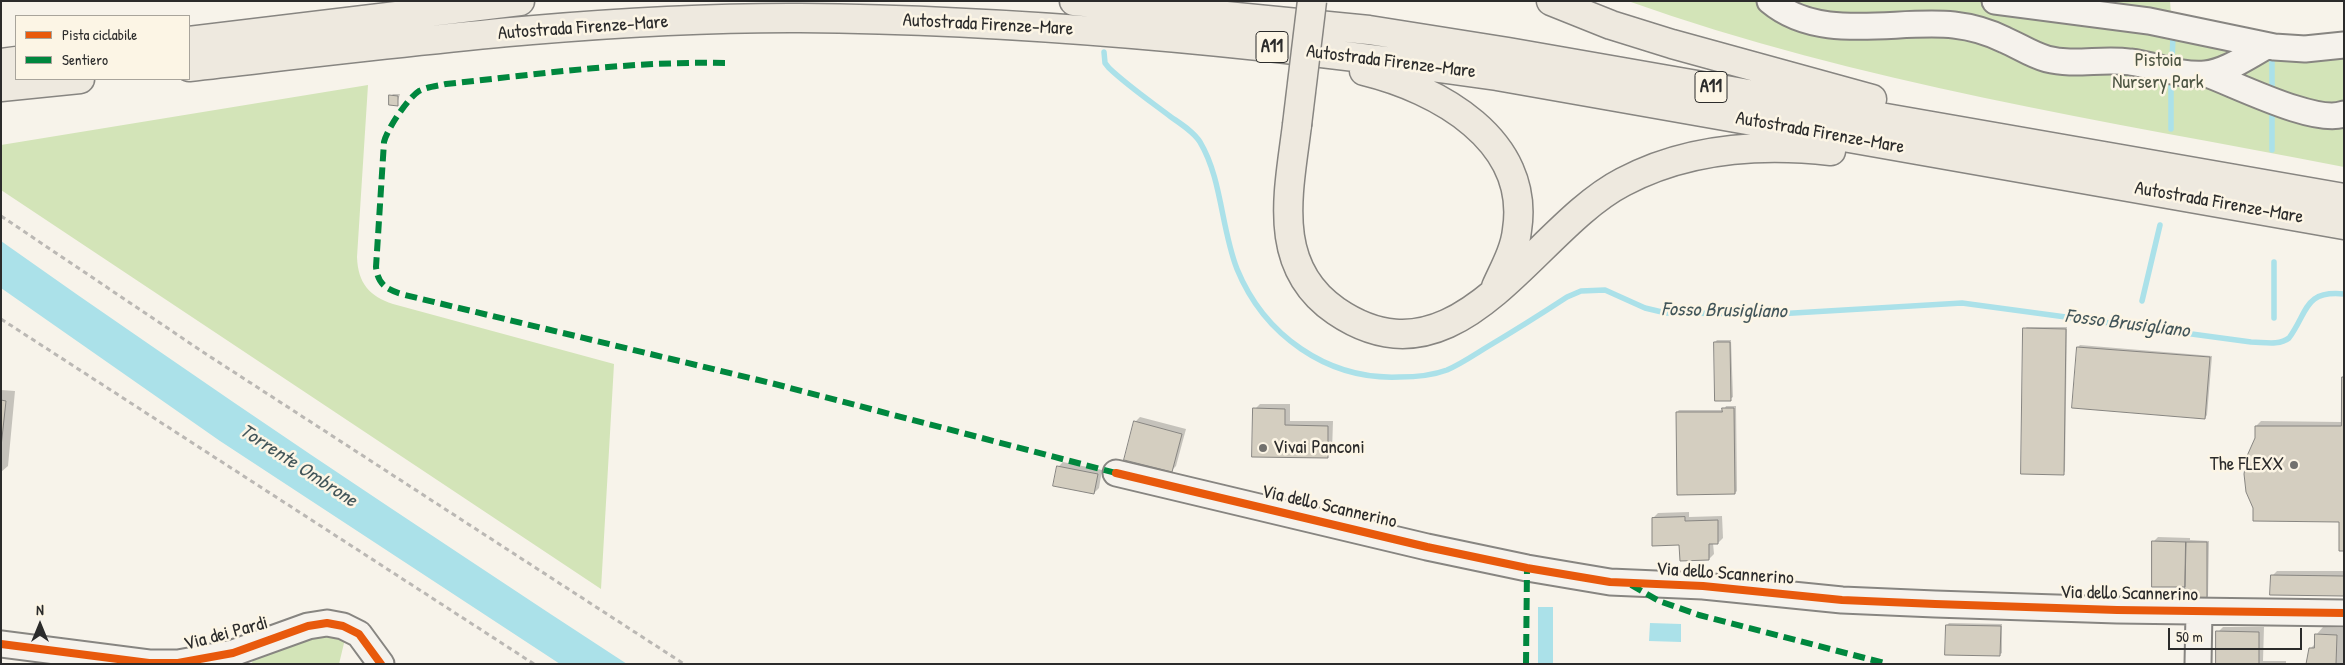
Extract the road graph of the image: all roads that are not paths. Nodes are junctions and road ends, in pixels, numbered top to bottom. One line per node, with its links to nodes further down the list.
1 (520, 1): 7 (highway, Autostrada Firenze-Mare)
2 (1074, 1): 18 (highway, Autostrada Firenze-Mare / A11)
3 (1312, 1): 21 (highway, bridge)
4 (1551, 1): 18 (highway)
5 (1770, 1): 14 (street)
6 (1996, 1): 10 (street)
7 (190, 41)
8 (1243, 44): 13 (highway, Autostrada Firenze-Mare / A11); 18 (highway, Autostrada Firenze-Mare / A11); 21 (highway)
9 (2344, 45): 10 (street)
10 (2267, 46): 14 (street)
11 (15, 61): 12 (highway)
12 (1, 63)
13 (190, 67)
14 (2207, 74): 17 (street)
15 (71, 80): 16 (highway)
16 (1, 88)
17 (2344, 114)
18 (2093, 167): 19 (highway, Autostrada Firenze-Mare / A11); 20 (highway, Autostrada Firenze-Mare / A11); 21 (highway)
19 (2344, 198)
20 (2344, 225)
21 (1493, 294)
22 (1116, 473): 23 (street, Via dello Scannerino)
23 (2199, 612): 24 (street, Via dello Scannerino); 27 (street, Via dello Scannerino)
24 (2344, 613)
25 (1, 644): 26 (street, Via dei Pardi)
26 (380, 664)
27 (2198, 664)

